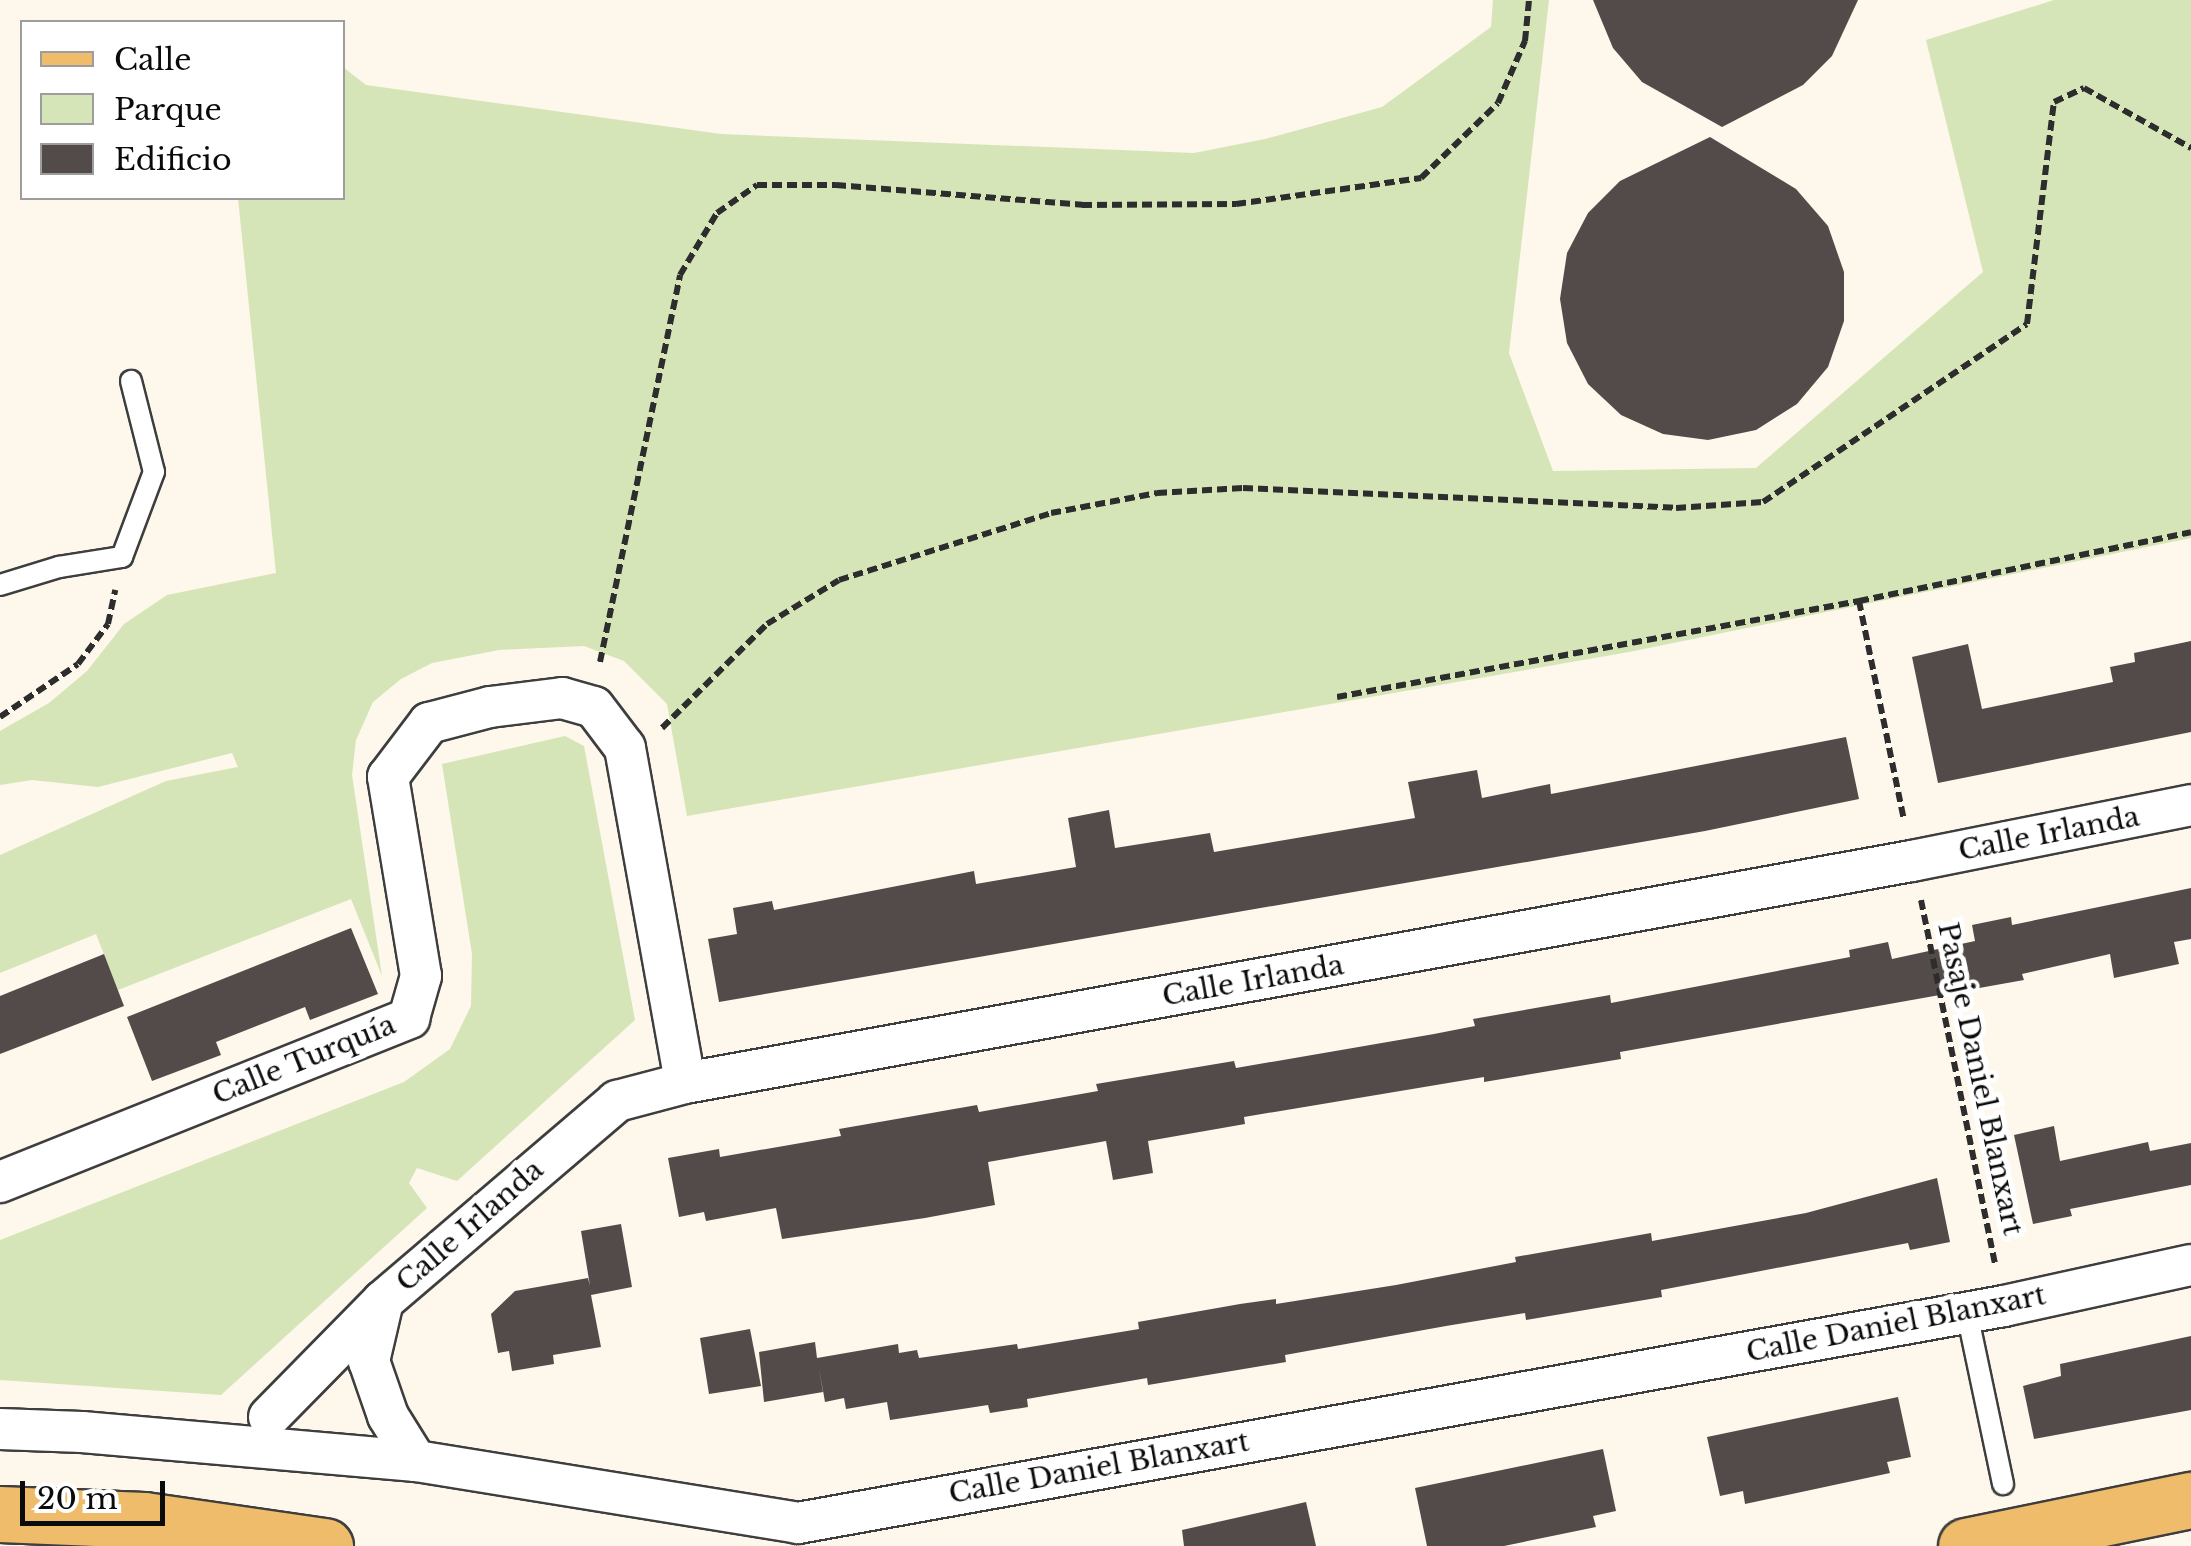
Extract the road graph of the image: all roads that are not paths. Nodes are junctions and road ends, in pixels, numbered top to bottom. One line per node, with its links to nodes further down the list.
1 (130, 381): 2 (lane)
2 (0, 585)
3 (2191, 805): 4 (street, Calle Irlanda)
4 (685, 1083): 5 (street, Calle Turquía); 7 (street, Calle Irlanda)
5 (0, 1182)
6 (2191, 1265): 8 (street, Calle Daniel Blanxart)
7 (383, 1301): 9 (street, Calle Irlanda); 11 (street, Calle Irlanda)
8 (1967, 1312): 11 (street, Calle Daniel Blanxart); 12 (lane)
9 (270, 1417)
10 (0, 1429): 11 (street, Calle Daniel Blanxart)
11 (416, 1461)
12 (2004, 1484)
13 (2191, 1500): 16 (main road)
14 (0, 1514): 15 (main road)
15 (325, 1546)
16 (1966, 1546)

